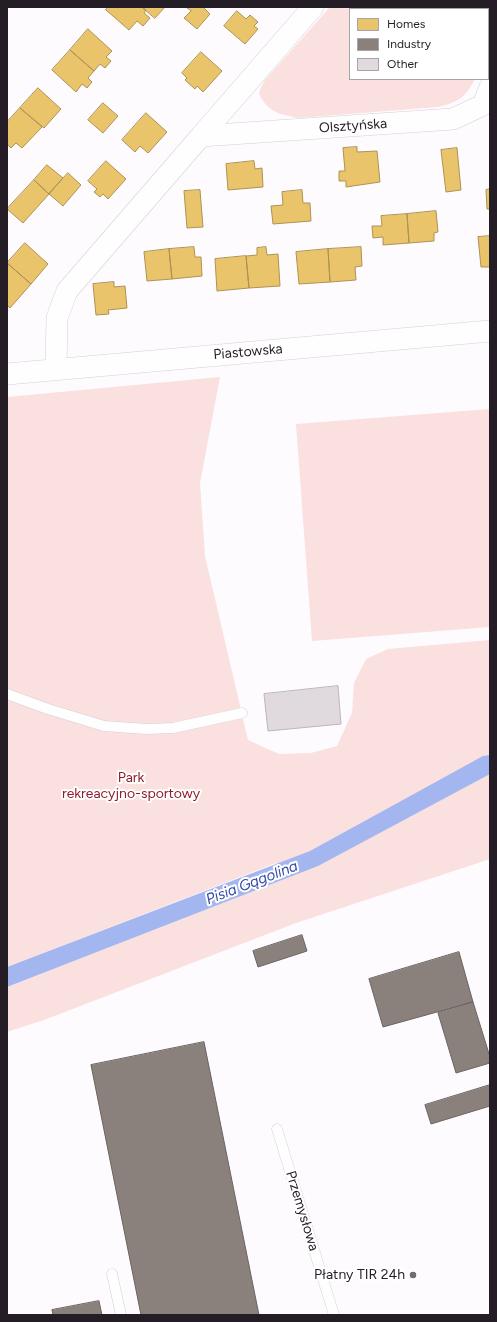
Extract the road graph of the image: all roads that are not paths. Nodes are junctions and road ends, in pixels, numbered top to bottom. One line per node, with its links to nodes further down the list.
1 (313, 7): 3 (street)
2 (490, 87): 3 (street, Olsztyńska)
3 (201, 136): 5 (street)
4 (490, 331): 5 (street, Piastowska)
5 (56, 369): 6 (street, Piastowska)
6 (7, 374)
7 (7, 694): 8 (lane)
8 (242, 713)
9 (278, 1129): 12 (lane, Przemysłowa)
10 (112, 1274): 11 (lane)
11 (121, 1315)
12 (334, 1315)

